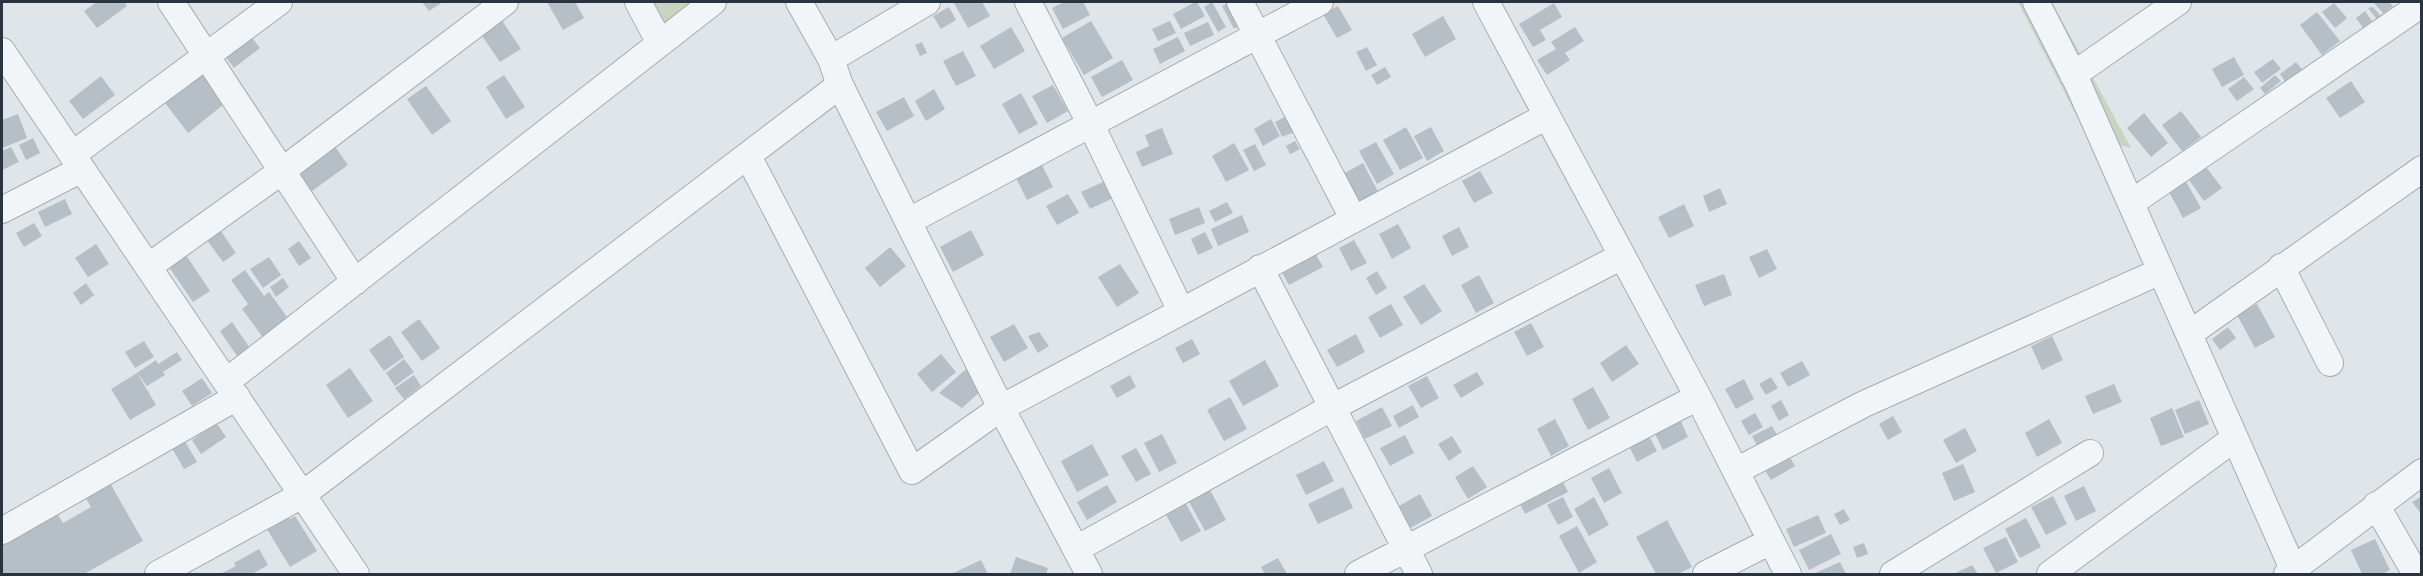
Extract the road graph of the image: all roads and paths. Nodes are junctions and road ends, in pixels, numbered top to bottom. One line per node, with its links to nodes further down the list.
1 (171, 2): 18 (street)
2 (279, 2): 18 (street)
3 (505, 2): 27 (street)
4 (638, 2): 16 (street)
5 (713, 2): 16 (street)
6 (799, 2): 19 (street)
7 (927, 2): 19 (street)
8 (1028, 2): 23 (street)
9 (1240, 2): 15 (street)
10 (1320, 2): 15 (street)
11 (1486, 2): 22 (street)
12 (2036, 2): 20 (street)
13 (2178, 2): 20 (street)
14 (2421, 4): 28 (street)
15 (1259, 35): 23 (street); 30 (street)
16 (660, 43): 37 (street)
17 (2, 51): 25 (street)
18 (206, 54): 25 (street); 27 (street)
19 (831, 59): 21 (street)
20 (2073, 75): 28 (street)
21 (840, 85): 24 (street); 31 (street)
22 (1547, 116): 30 (street); 32 (street)
23 (1091, 125): 31 (street); 38 (street)
24 (748, 156): 43 (street); 49 (street)
25 (77, 162): 29 (street); 33 (street)
26 (2421, 169): 34 (street)
27 (282, 171): 33 (street); 37 (street)
28 (2131, 203): 36 (street)
29 (2, 210)
30 (1353, 218): 35 (street)
31 (909, 221): 43 (street)
32 (1622, 256): 42 (street); 44 (street)
33 (148, 267): 41 (street)
34 (2281, 267): 39 (street); 40 (street)
35 (1260, 268): 38 (street); 44 (street)
36 (2161, 271): 39 (street); 47 (street)
37 (355, 282): 41 (street)
38 (1180, 311): 43 (street)
39 (2189, 334): 45 (street)
40 (2330, 363)
41 (231, 390): 49 (street); 51 (street)
42 (1698, 397): 47 (street); 53 (street)
43 (1001, 408): 54 (street)
44 (1333, 408): 53 (street); 54 (street)
45 (2235, 438): 55 (street); 64 (street)
46 (2090, 453): 63 (street)
47 (1736, 471): 52 (street)
48 (2421, 472): 50 (street)
49 (302, 495): 56 (street); 57 (street)
50 (2376, 506): 55 (street); 65 (street)
51 (2, 531)
52 (1771, 541): 61 (street); 62 (street)
53 (1405, 548): 59 (street); 60 (street)
54 (1076, 549): 58 (street)
55 (2290, 572)
56 (158, 574)
57 (356, 574)
58 (1089, 574)
59 (1358, 574)
60 (1419, 574)
61 (1706, 574)
62 (1788, 574)
63 (1893, 574)
64 (2050, 574)
65 (2416, 574)

